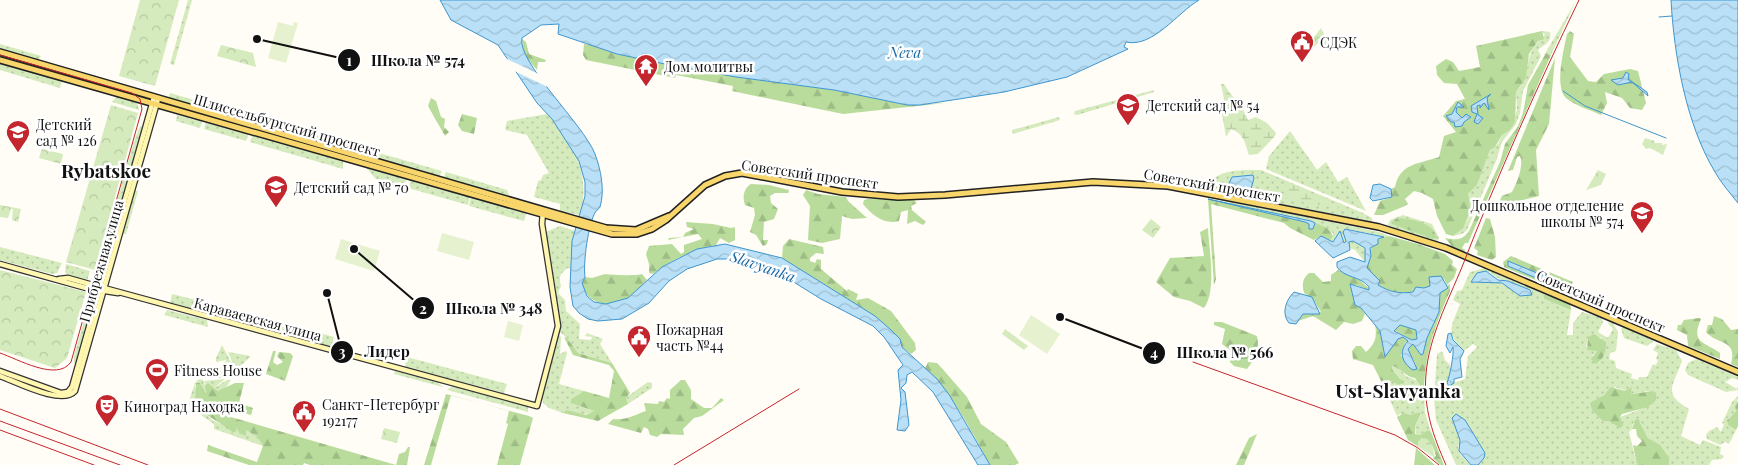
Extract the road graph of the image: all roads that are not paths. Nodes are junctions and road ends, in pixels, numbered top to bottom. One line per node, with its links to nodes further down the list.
1 (0, 52): 3 (main road, Шлиссельбургский проспект)
2 (0, 60): 3 (main road, Шлиссельбургский проспект)
3 (155, 101): 4 (main road, Шлиссельбургский проспект); 7 (street, Прибрежная улица)
4 (543, 212): 5 (main road, Шлиссельбургский проспект); 7 (street, Караваевская улица)
5 (602, 229): 9 (main road, Советский проспект)
6 (0, 264): 7 (street, Караваевская улица)
7 (102, 289): 11 (street, Прибрежная улица)
8 (0, 371): 11 (street)
9 (1738, 372)
10 (0, 376): 11 (street)
11 (66, 395)

